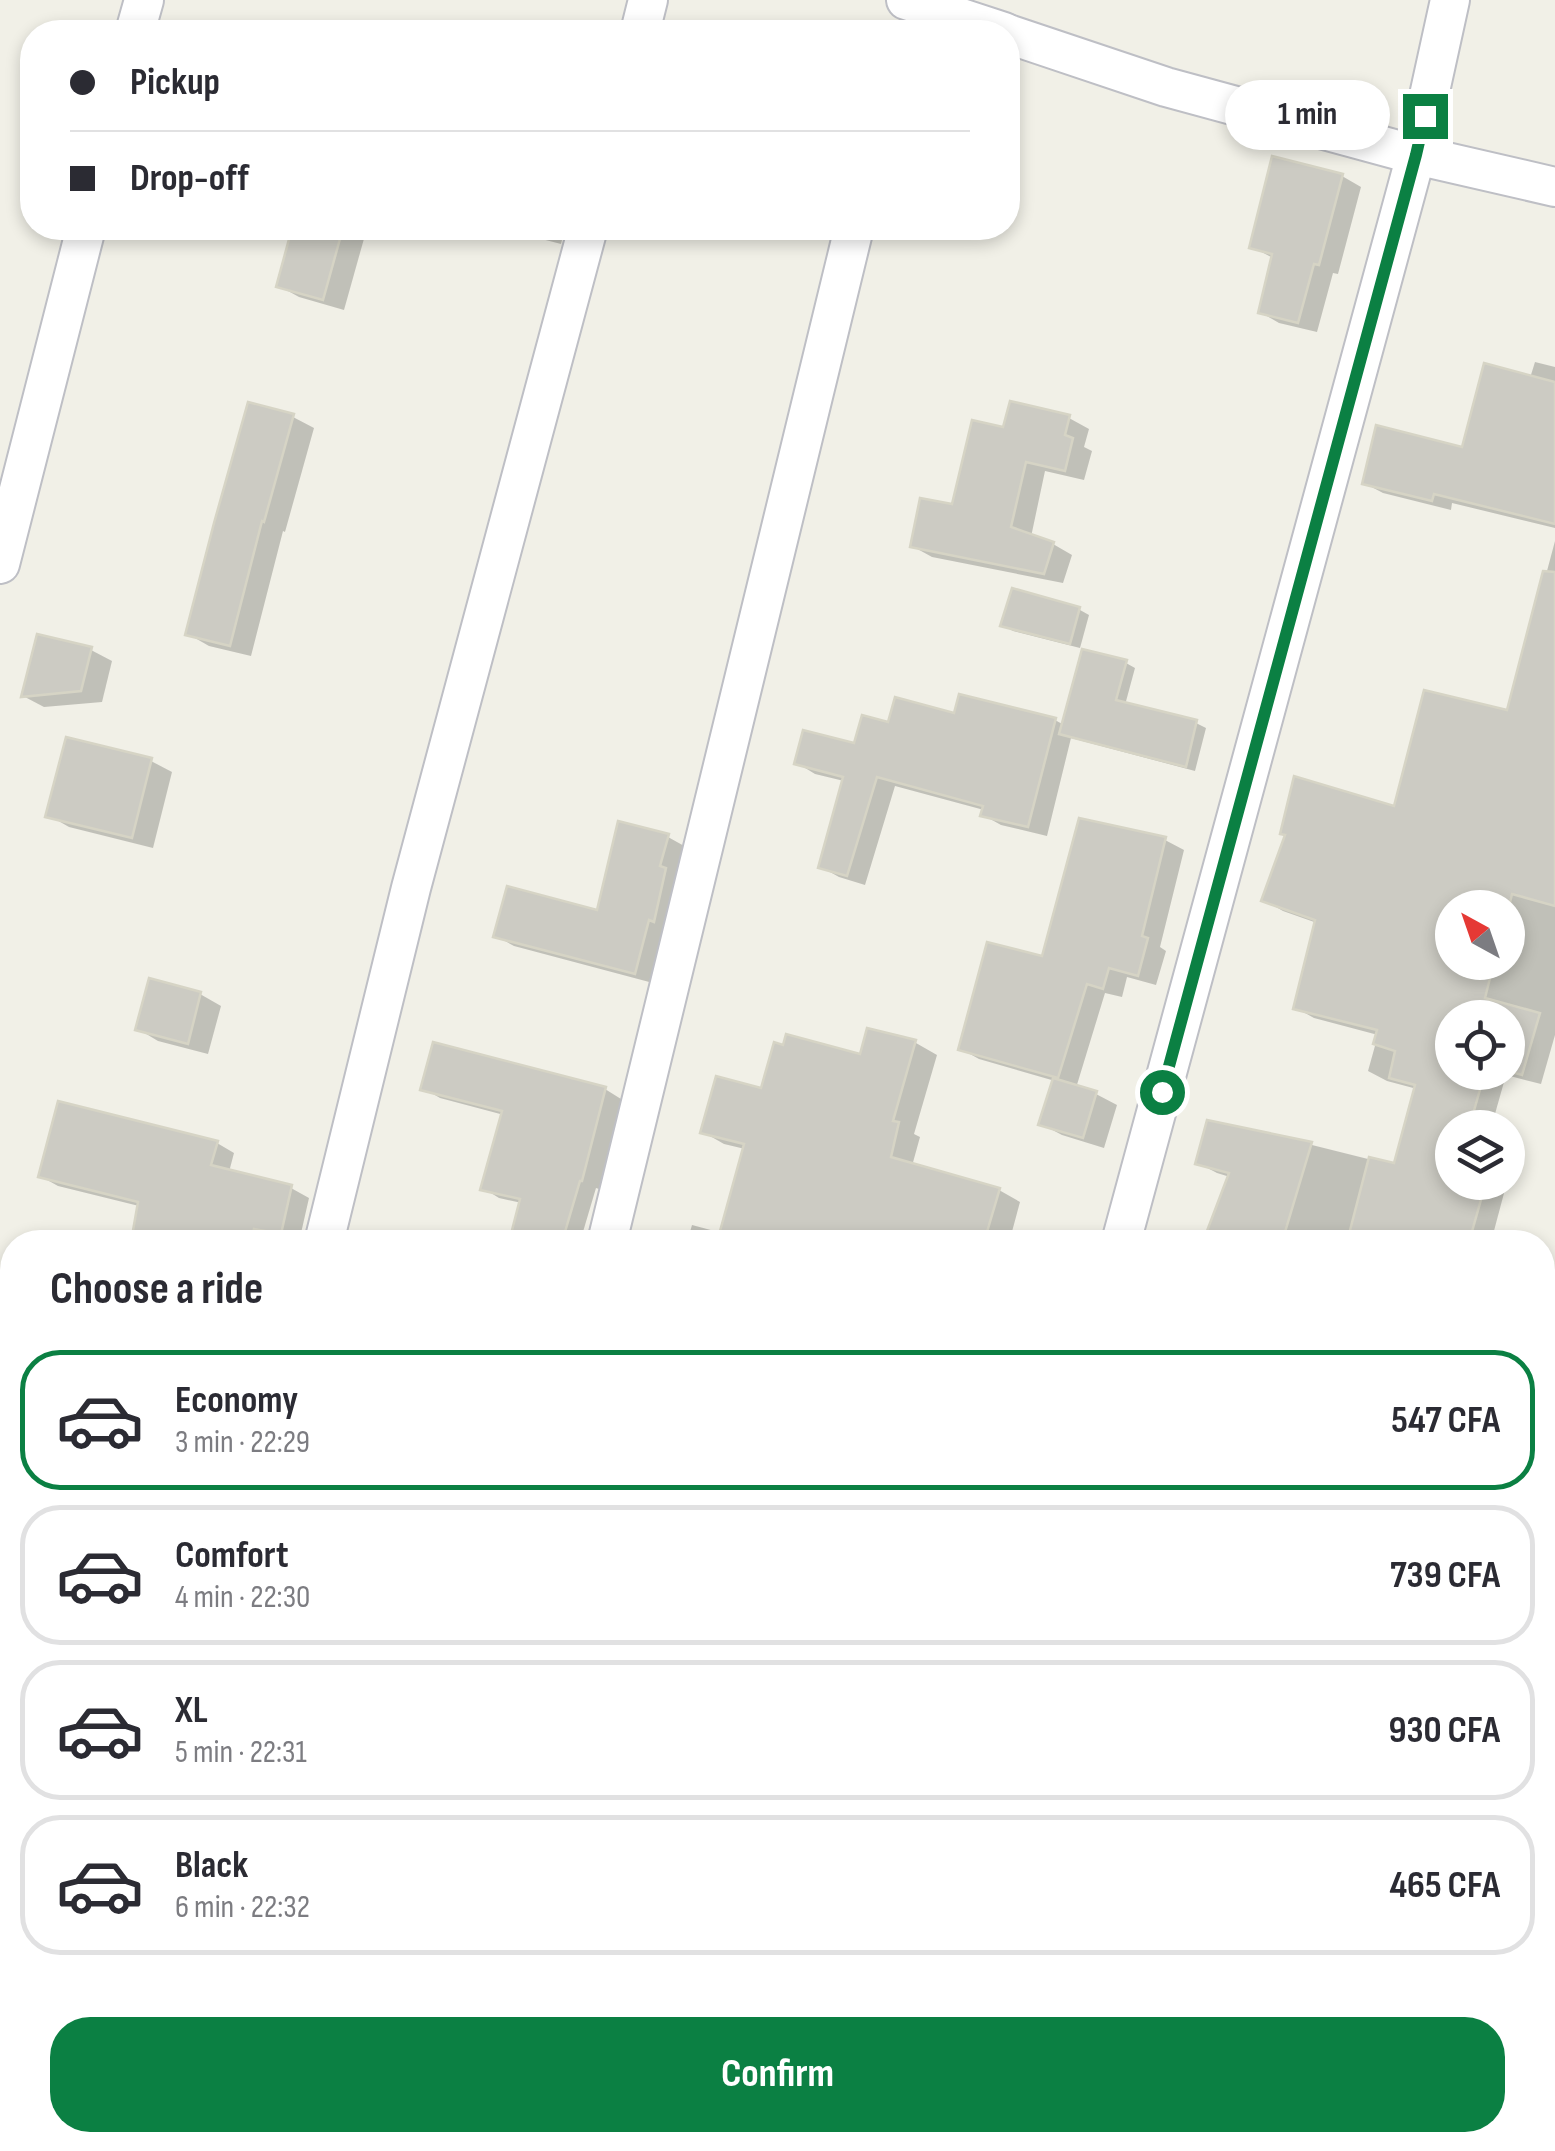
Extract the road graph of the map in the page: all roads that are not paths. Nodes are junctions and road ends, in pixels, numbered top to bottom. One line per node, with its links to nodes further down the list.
1 (908, 0): 3 (street)
2 (1450, 0): 5 (street)
3 (967, 20)
4 (1020, 38): 5 (street)
5 (1416, 155): 6 (street); 13 (street)
6 (1555, 187)
7 (83, 240): 10 (street)
8 (585, 240): 11 (street)
9 (851, 240): 12 (street)
10 (0, 564)
11 (327, 1230)
12 (609, 1230)
13 (1125, 1230)

